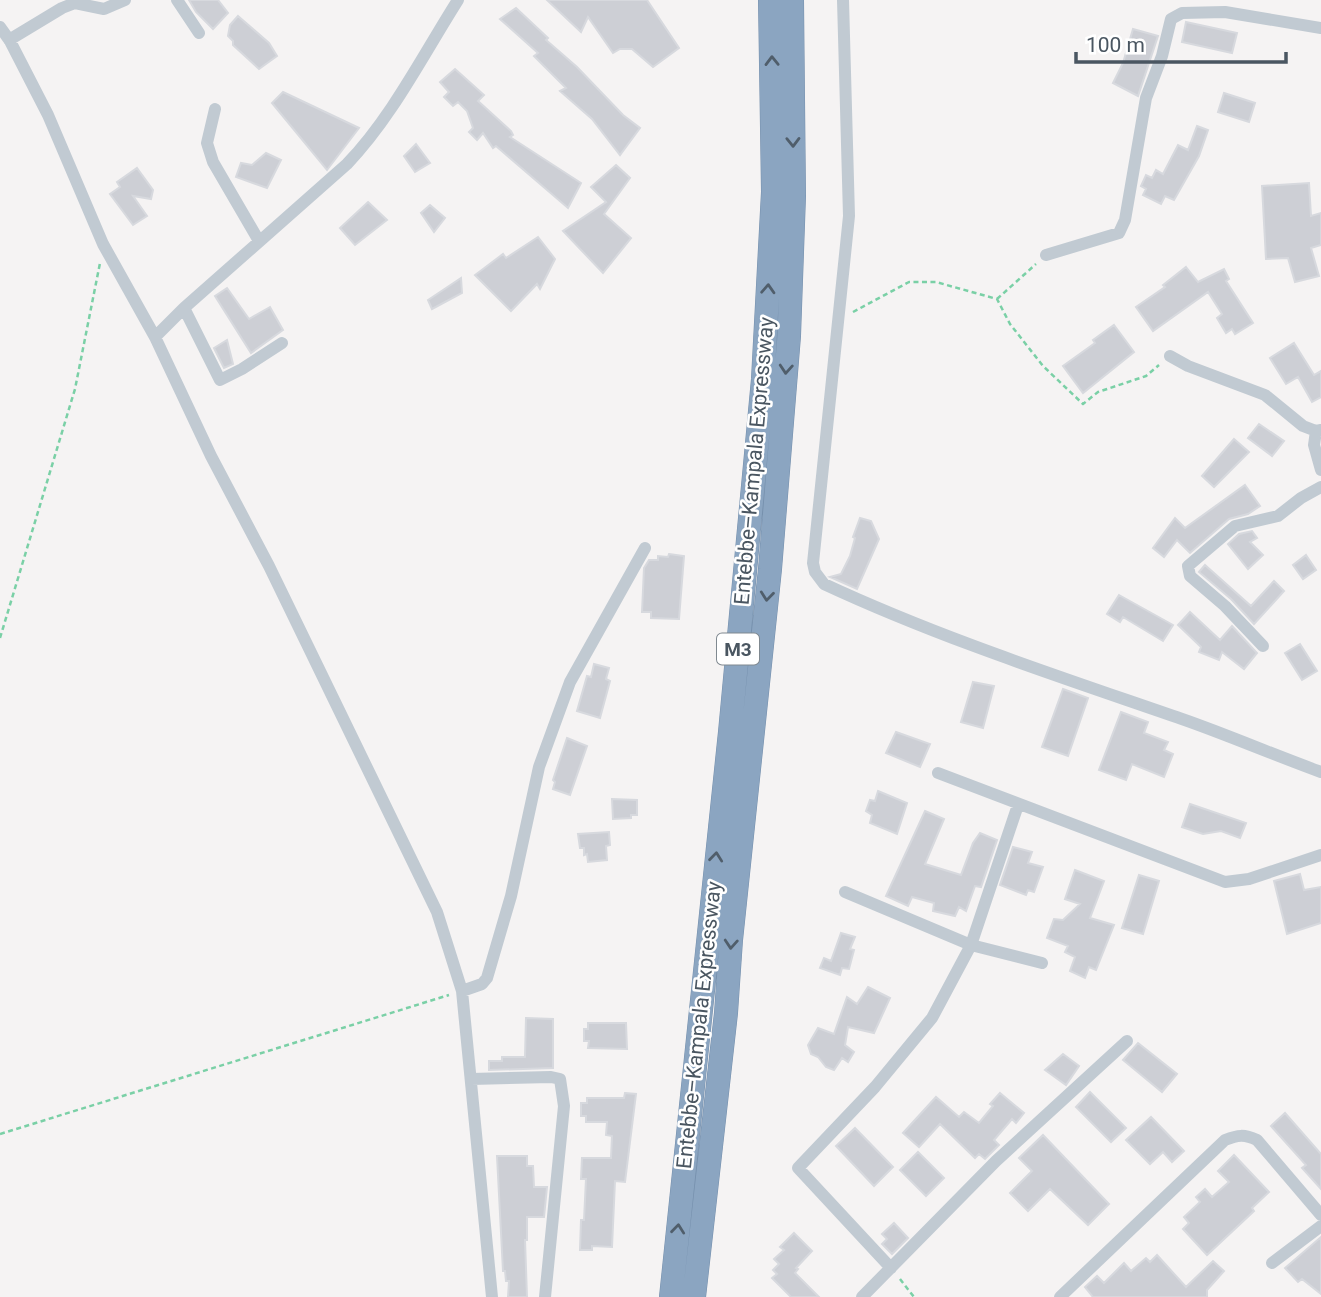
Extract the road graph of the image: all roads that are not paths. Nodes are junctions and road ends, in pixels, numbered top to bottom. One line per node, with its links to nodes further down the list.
1 (125, 0): 10 (street)
2 (177, 0): 9 (street)
3 (458, 0): 12 (street)
4 (770, 0): 39 (highway, Entebbe–Kampala Expressway / M3, one-way to 4)
5 (792, 0): 40 (highway, Entebbe–Kampala Expressway / M3, one-way to 40)
6 (843, 0): 23 (street)
7 (0, 27): 10 (street)
8 (1321, 28): 13 (street)
9 (200, 33)
10 (9, 40): 15 (street)
11 (215, 109): 12 (street)
12 (259, 241): 14 (street)
13 (1046, 255)
14 (184, 308): 15 (street); 16 (street)
15 (155, 337): 30 (street)
16 (282, 343)
17 (1170, 356): 18 (street)
18 (1319, 431): 19 (street)
19 (1321, 470)
20 (1321, 487): 22 (street)
21 (645, 548): 30 (street)
22 (1263, 646)
23 (1321, 772)
24 (938, 773): 25 (street)
25 (1018, 805): 26 (street); 28 (street)
26 (1321, 855)
27 (845, 892): 28 (street)
28 (971, 945): 29 (street); 36 (street)
29 (1042, 963)
30 (462, 991): 32 (street)
31 (1127, 1041): 36 (street)
32 (471, 1079): 37 (street); 38 (street)
33 (1321, 1215): 42 (street)
34 (1321, 1226): 35 (street)
35 (1272, 1263)
36 (891, 1268): 41 (street)
37 (492, 1297)
38 (545, 1297)
39 (671, 1297)
40 (694, 1297)
41 (862, 1297)
42 (1060, 1297)

